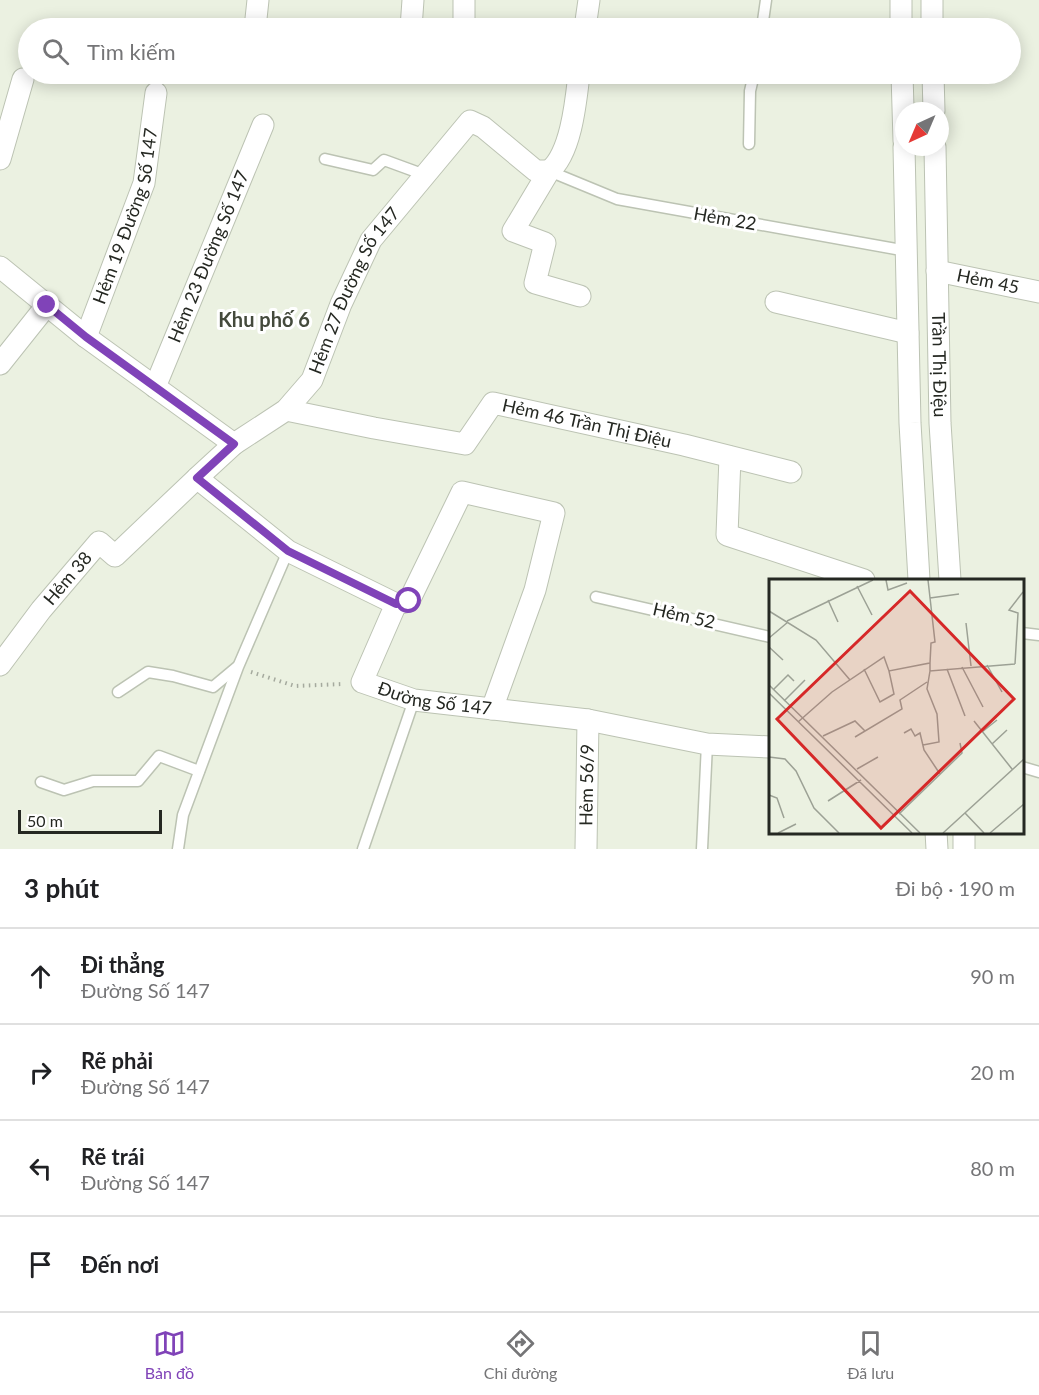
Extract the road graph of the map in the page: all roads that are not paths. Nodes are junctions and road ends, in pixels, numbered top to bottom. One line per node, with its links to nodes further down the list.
1 (258, 0): 8 (street)
2 (413, 0): 9 (street)
3 (464, 0): 10 (street)
4 (589, 0): 11 (street)
5 (766, 0): 12 (lane)
6 (901, 0): 13 (street)
7 (932, 0): 14 (street)
8 (256, 18)
9 (412, 18)
10 (464, 18)
11 (586, 18)
12 (763, 18)
13 (902, 18)
14 (932, 18)
15 (22, 84): 27 (street)
16 (578, 84): 29 (street)
17 (751, 84): 24 (lane)
18 (902, 84): 21 (street)
19 (933, 84): 22 (street)
20 (156, 93): 39 (street, Hẻm 19 Đường Số 147)
21 (903, 102)
22 (934, 102)
23 (263, 125): 41 (street, Hẻm 23 Đường Số 147)
24 (749, 144)
25 (904, 156): 31 (street, Trần Thị Điệu)
26 (934, 156): 33 (street, Trần Thị Điệu)
27 (0, 159)
28 (326, 159): 30 (lane)
29 (549, 171): 30 (street, Hẻm 27 Đường Số 147); 31 (lane, Hẻm 22); 35 (street)
30 (425, 175): 42 (street, Hẻm 27 Đường Số 147)
31 (906, 251): 38 (street, Trần Thị Điệu)
32 (0, 267): 37 (street)
33 (937, 271): 34 (street, Hẻm 45); 44 (street, Trần Thị Điệu)
34 (1039, 292)
35 (580, 296)
36 (776, 302): 38 (street)
37 (47, 305): 39 (street); 40 (street)
38 (908, 333): 43 (street, Trần Thị Điệu)
39 (86, 337): 41 (street)
40 (0, 364)
41 (155, 387): 45 (street)
42 (286, 410): 45 (street); 46 (street, Hẻm 46 Trần Thị Điệu)
43 (910, 423): 44 (street); 51 (street, Trần Thị Điệu)
44 (940, 423): 52 (street, Trần Thị Điệu)
45 (234, 444): 48 (street)
46 (730, 457): 47 (street, Hẻm 46 Trần Thị Điệu); 50 (street)
47 (791, 472)
48 (197, 478): 49 (street); 58 (street, Hẻm 38)
49 (288, 551): 54 (street); 59 (lane)
50 (861, 579)
51 (919, 579)
52 (950, 579)
53 (597, 597): 57 (lane, Hẻm 52)
54 (396, 604): 61 (street, Đường Số 147); 62 (street)
55 (1024, 633): 56 (lane)
56 (1039, 635)
57 (769, 637)
58 (0, 666)
59 (238, 667): 60 (lane); 67 (lane)
60 (118, 692)
61 (414, 700): 62 (street, Đường Số 147); 72 (lane)
62 (492, 709): 63 (street, Đường Số 147)
63 (588, 720): 64 (street, Đường Số 147); 73 (street, Hẻm 56/9)
64 (707, 744): 65 (street, Đường Số 147); 74 (lane)
65 (769, 747)
66 (1024, 767): 68 (lane)
67 (199, 771): 69 (lane); 71 (lane)
68 (1039, 772)
69 (41, 782)
70 (936, 834): 75 (street)
71 (178, 849)
72 (363, 849)
73 (586, 849)
74 (702, 849)
75 (937, 849)

